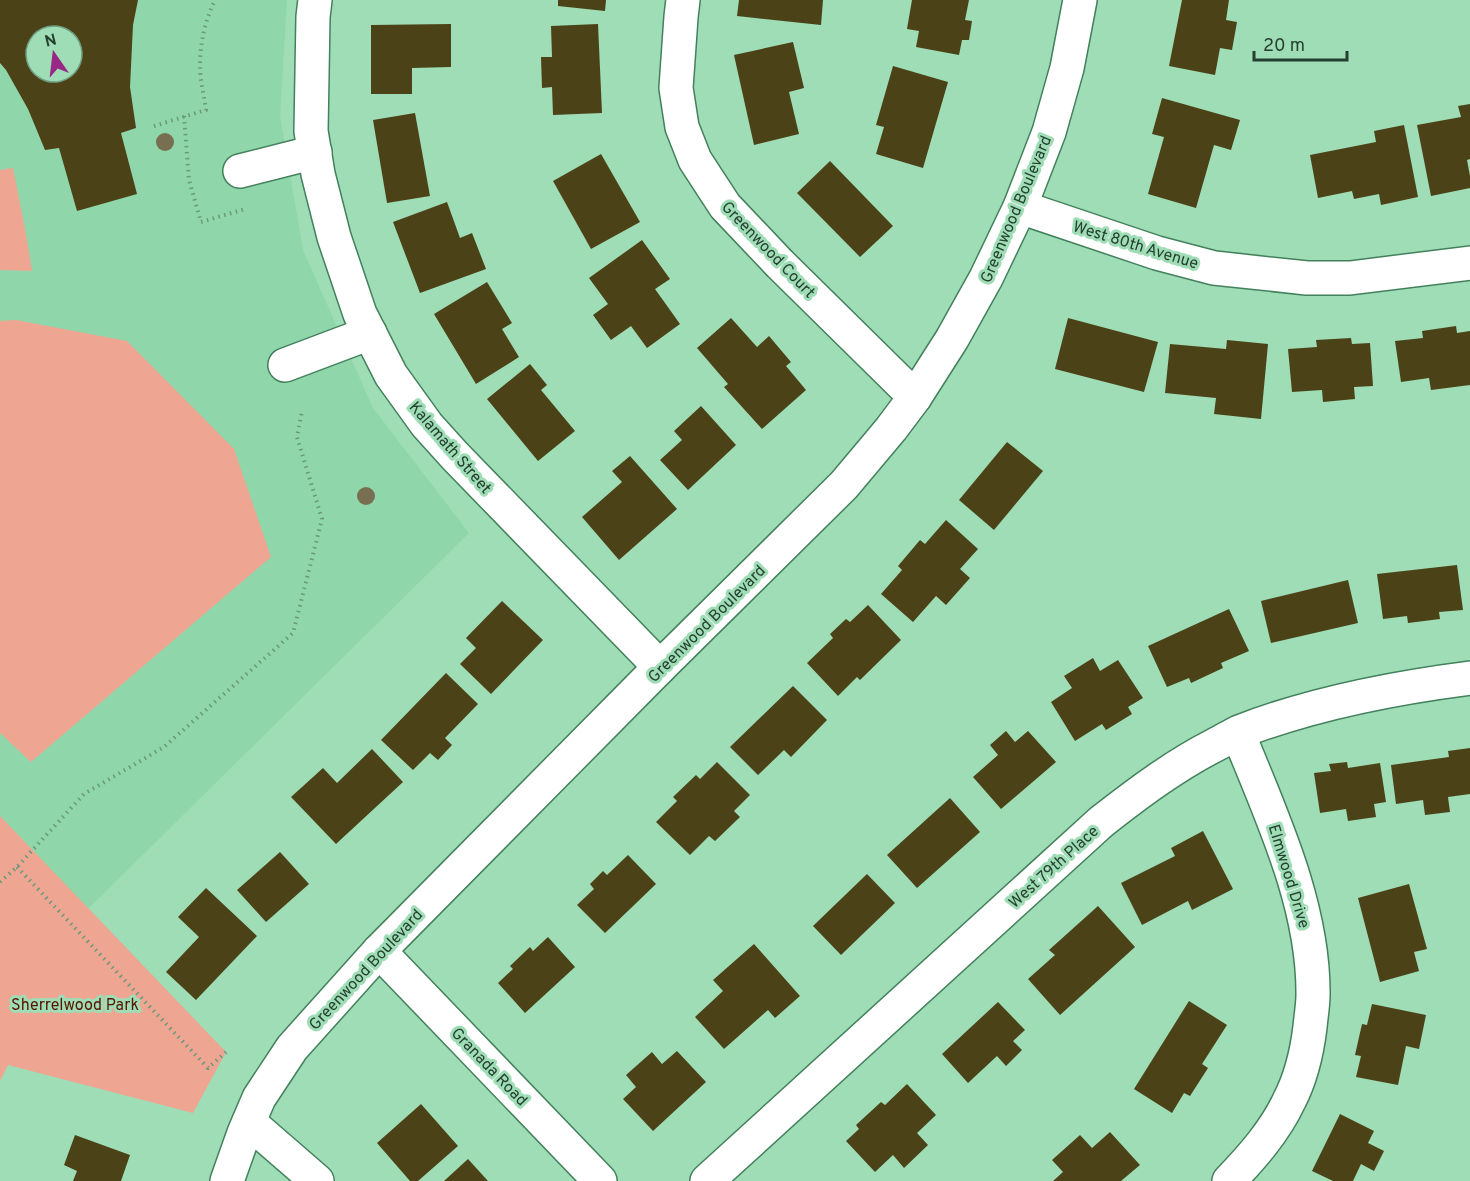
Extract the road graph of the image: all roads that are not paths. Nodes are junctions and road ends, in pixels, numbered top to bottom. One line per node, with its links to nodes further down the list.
1 (315, 0): 4 (street, Kalamath Street)
2 (683, 0): 10 (street, Greenwood Court)
3 (1080, 0): 6 (street, Greenwood Boulevard)
4 (315, 152): 5 (street); 8 (street, Kalamath Street)
5 (240, 171)
6 (1020, 207): 7 (street, West 80th Avenue); 10 (street, Greenwood Boulevard)
7 (1470, 263)
8 (370, 333): 9 (street); 11 (street, Kalamath Street)
9 (285, 364)
10 (915, 396): 11 (street, Greenwood Boulevard)
11 (660, 667): 14 (street, Greenwood Boulevard)
12 (1470, 678): 13 (street, West 79th Place)
13 (1238, 733): 19 (street, West 79th Place); 20 (street, Elmwood Drive)
14 (379, 951): 15 (street, Greenwood Boulevard); 18 (street, Granada Road)
15 (249, 1122): 16 (street, Greenwood Boulevard); 17 (street)
16 (227, 1181)
17 (317, 1181)
18 (600, 1181)
19 (707, 1181)
20 (1229, 1181)

